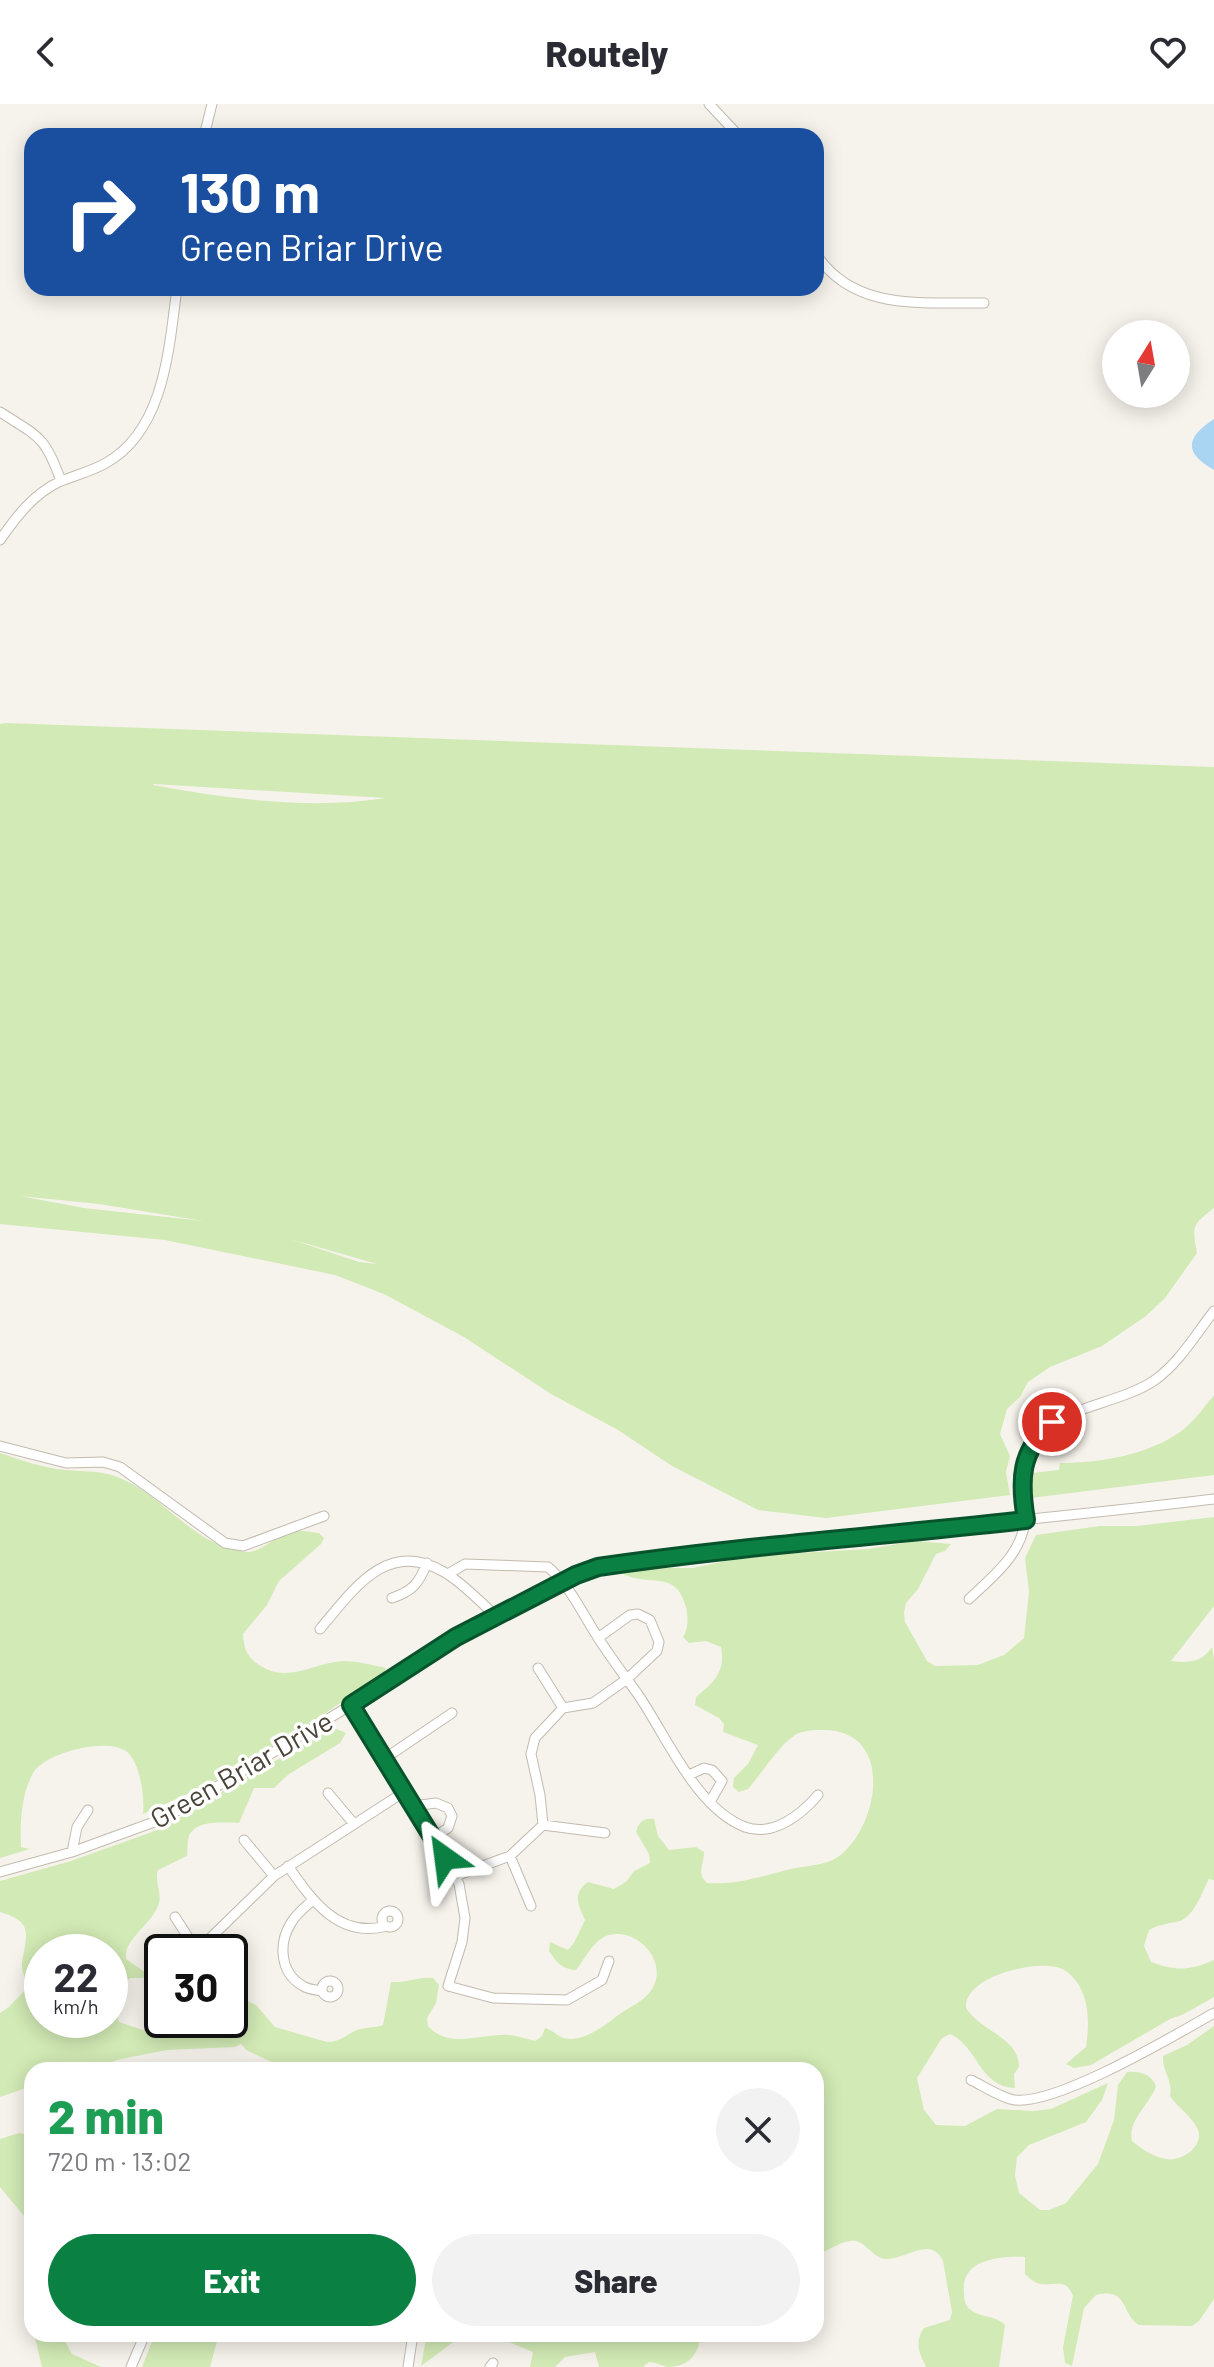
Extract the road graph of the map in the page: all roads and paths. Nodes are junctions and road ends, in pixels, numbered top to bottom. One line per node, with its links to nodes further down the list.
1 (212, 104): 3 (street)
2 (709, 104): 4 (street)
3 (206, 128)
4 (732, 128)
5 (824, 265): 7 (street)
6 (176, 296): 9 (street)
7 (984, 303)
8 (0, 412): 9 (street)
9 (61, 481): 10 (street)
10 (0, 540)
11 (1214, 1311): 15 (street)
12 (0, 1446): 14 (street)
13 (1214, 1499): 15 (street, Green Briar Drive)
14 (324, 1516)
15 (1026, 1520): 18 (street, Green Briar Drive); 20 (street)
16 (427, 1563): 17 (street); 19 (street); 22 (street)
17 (448, 1574): 18 (street); 21 (street)
18 (564, 1582): 21 (street, Green Briar Drive); 23 (street)
19 (392, 1598)
20 (969, 1599)
21 (496, 1616): 26 (street, Green Briar Drive)
22 (320, 1629)
23 (598, 1638): 25 (street); 25 (street)
24 (538, 1668): 27 (street)
25 (627, 1679): 27 (street); 30 (street)
26 (351, 1705): 29 (street); 42 (street, Green Briar Drive)
27 (563, 1708): 38 (street)
28 (452, 1713): 29 (street)
29 (384, 1759): 31 (street)
30 (689, 1775): 34 (street); 34 (street)
31 (404, 1792): 35 (street); 37 (street)
32 (328, 1793): 37 (street)
33 (818, 1795): 34 (street)
34 (710, 1802)
35 (413, 1806): 40 (street); 40 (street)
36 (88, 1810): 42 (street)
37 (354, 1824): 44 (street)
38 (543, 1825): 39 (street); 43 (street)
39 (605, 1833)
40 (434, 1837): 47 (street)
41 (244, 1840): 46 (street)
42 (72, 1852): 45 (street, Green Briar Drive)
43 (510, 1856): 47 (street); 49 (street)
44 (288, 1866): 46 (street); 48 (street)
45 (0, 1872)
46 (274, 1876): 53 (street)
47 (456, 1878): 54 (street)
48 (313, 1900): 51 (street); 55 (street)
49 (531, 1906)
50 (175, 1917): 52 (street)
51 (383, 1927)
52 (186, 1934)
53 (214, 1934)
54 (609, 1961)
55 (322, 1991)
56 (1214, 2013): 57 (street)
57 (971, 2080)
58 (142, 2342): 60 (street)
59 (412, 2342): 61 (street)
60 (131, 2367)
61 (408, 2367)

